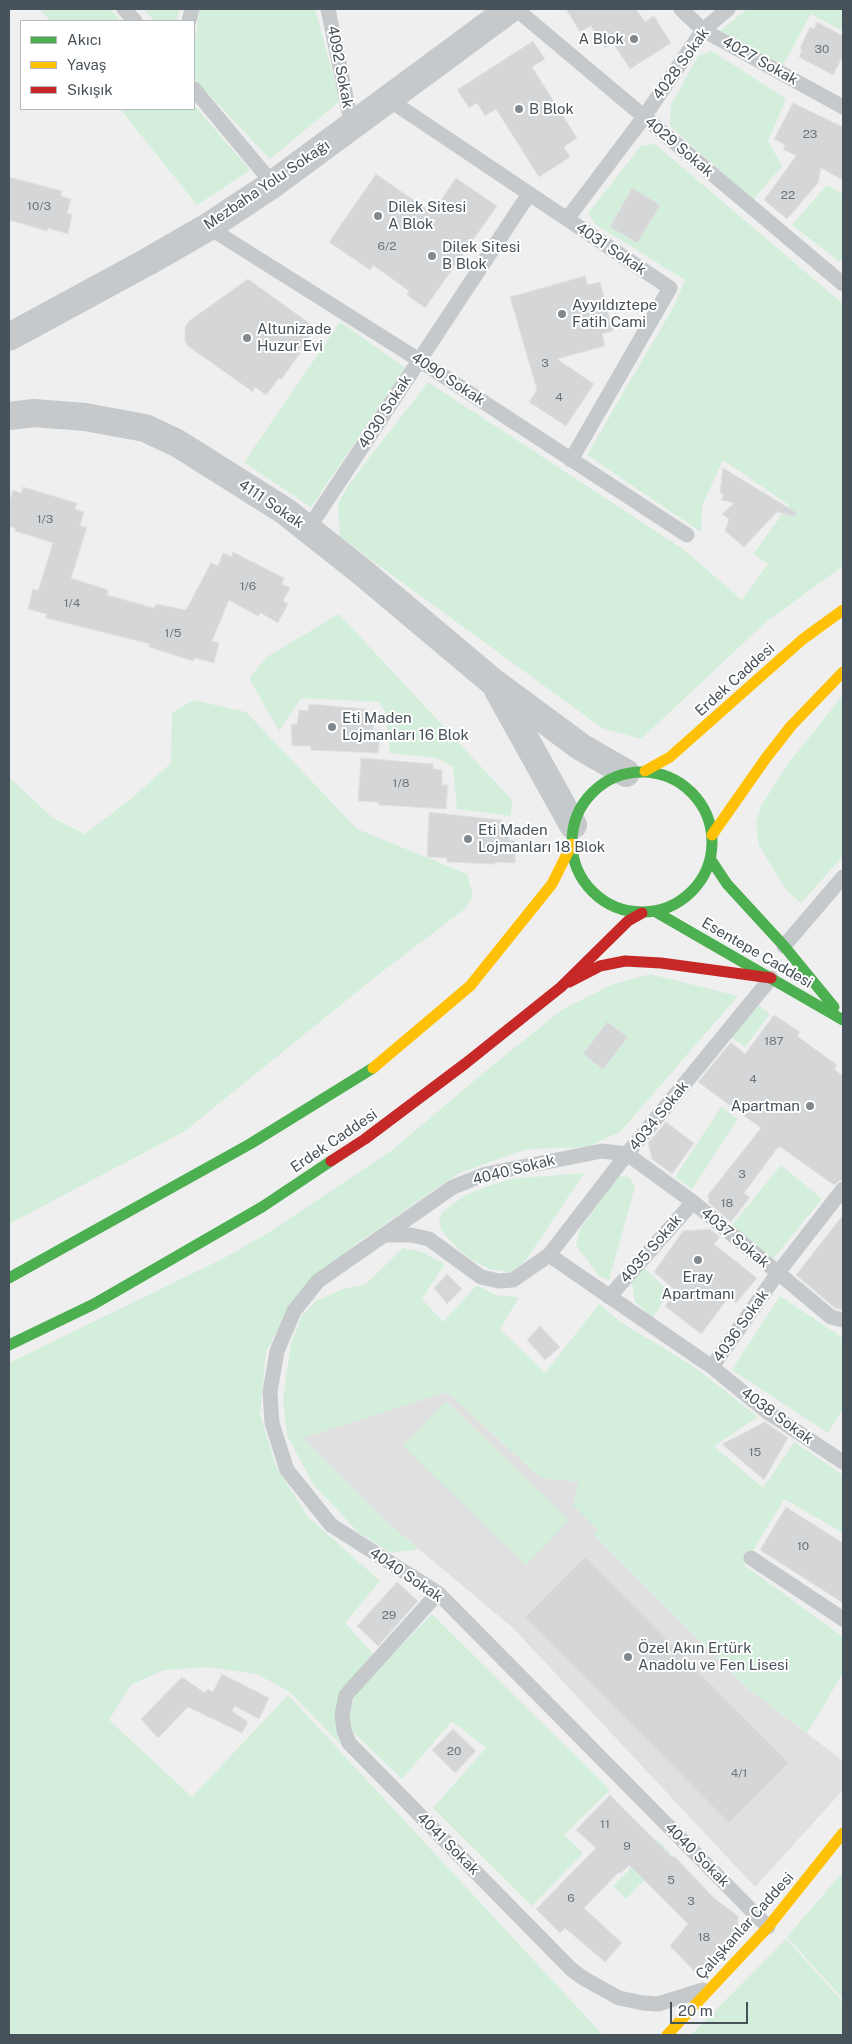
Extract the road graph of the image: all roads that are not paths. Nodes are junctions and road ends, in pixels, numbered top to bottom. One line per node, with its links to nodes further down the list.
1 (124, 9): 7 (lane)
2 (328, 9): 13 (lane, 4092 Sokak)
3 (510, 9): 10 (street, Mezbaha Yolu Sokağı)
4 (516, 9): 12 (lane, 4029 Sokak)
5 (681, 9): 8 (lane, 4027 Sokak)
6 (728, 9): 8 (lane, 4028 Sokak)
7 (134, 20)
8 (703, 30): 11 (lane, 4027 Sokak); 12 (lane, 4028 Sokak)
9 (195, 90): 14 (lane)
10 (388, 100): 13 (street, Mezbaha Yolu Sokağı); 15 (lane, 4031 Sokak)
11 (843, 107)
12 (644, 117): 16 (lane, 4028 Sokak); 18 (lane, 4029 Sokak)
13 (352, 126): 14 (street, Mezbaha Yolu Sokağı)
14 (273, 184): 17 (street, Mezbaha Yolu Sokağı)
15 (529, 194): 16 (lane, 4031 Sokak); 20 (lane, 4030 Sokak)
16 (567, 219): 22 (lane, 4031 Sokak)
17 (208, 227): 19 (street, Mezbaha Yolu Sokağı); 20 (lane, 4090 Sokak)
18 (843, 284)
19 (9, 337)
20 (420, 360): 22 (lane, 4090 Sokak); 23 (lane, 4030 Sokak)
21 (9, 416): 23 (street, 4111 Sokak)
22 (571, 460): 24 (lane, 4090 Sokak)
23 (308, 529): 27 (street, 4111 Sokak)
24 (687, 535)
25 (843, 610): 28 (main road, Erdek Caddesi)
26 (843, 672): 30 (main road)
27 (493, 682): 28 (street, 4111 Sokak); 29 (street, 4111 Sokak)
28 (636, 772): 29 (main road); 30 (main road)
29 (573, 835): 34 (main road); 45 (main road)
30 (712, 835): 31 (main road)
31 (711, 860): 33 (main road); 35 (main road, Esentepe Caddesi)
32 (843, 878): 35 (lane)
33 (656, 912): 34 (main road); 36 (main road, Esentepe Caddesi)
34 (642, 913): 37 (main road, Erdek Caddesi)
35 (784, 946): 38 (main road, Esentepe Caddesi)
36 (771, 978): 37 (main road); 38 (main road, Esentepe Caddesi); 39 (lane, 4034 Sokak)
37 (561, 987): 48 (main road, Erdek Caddesi)
38 (843, 1019)
39 (627, 1154): 41 (lane, 4037 Sokak); 42 (lane, 4040 Sokak); 43 (lane, 4034 Sokak)
40 (843, 1189): 44 (lane, 4036 Sokak)
41 (692, 1202): 44 (lane, 4037 Sokak); 46 (lane, 4035 Sokak)
42 (385, 1235): 43 (lane); 52 (lane, 4040 Sokak)
43 (550, 1255): 46 (lane, 4038 Sokak)
44 (777, 1274): 47 (lane, 4037 Sokak); 49 (lane, 4036 Sokak)
45 (9, 1278)
46 (609, 1297): 49 (lane, 4038 Sokak)
47 (843, 1320)
48 (9, 1345)
49 (712, 1368): 50 (lane, 4038 Sokak)
50 (843, 1462)
51 (751, 1558): 53 (lane)
52 (438, 1593): 55 (lane, 4040 Sokak); 56 (lane, 4041 Sokak)
53 (843, 1619)
54 (843, 1834): 55 (main road, Çalışkanlar Caddesi)
55 (768, 1927): 56 (main road, Çalışkanlar Caddesi)
56 (710, 1987): 57 (main road, Çalışkanlar Caddesi)
57 (667, 2035)

